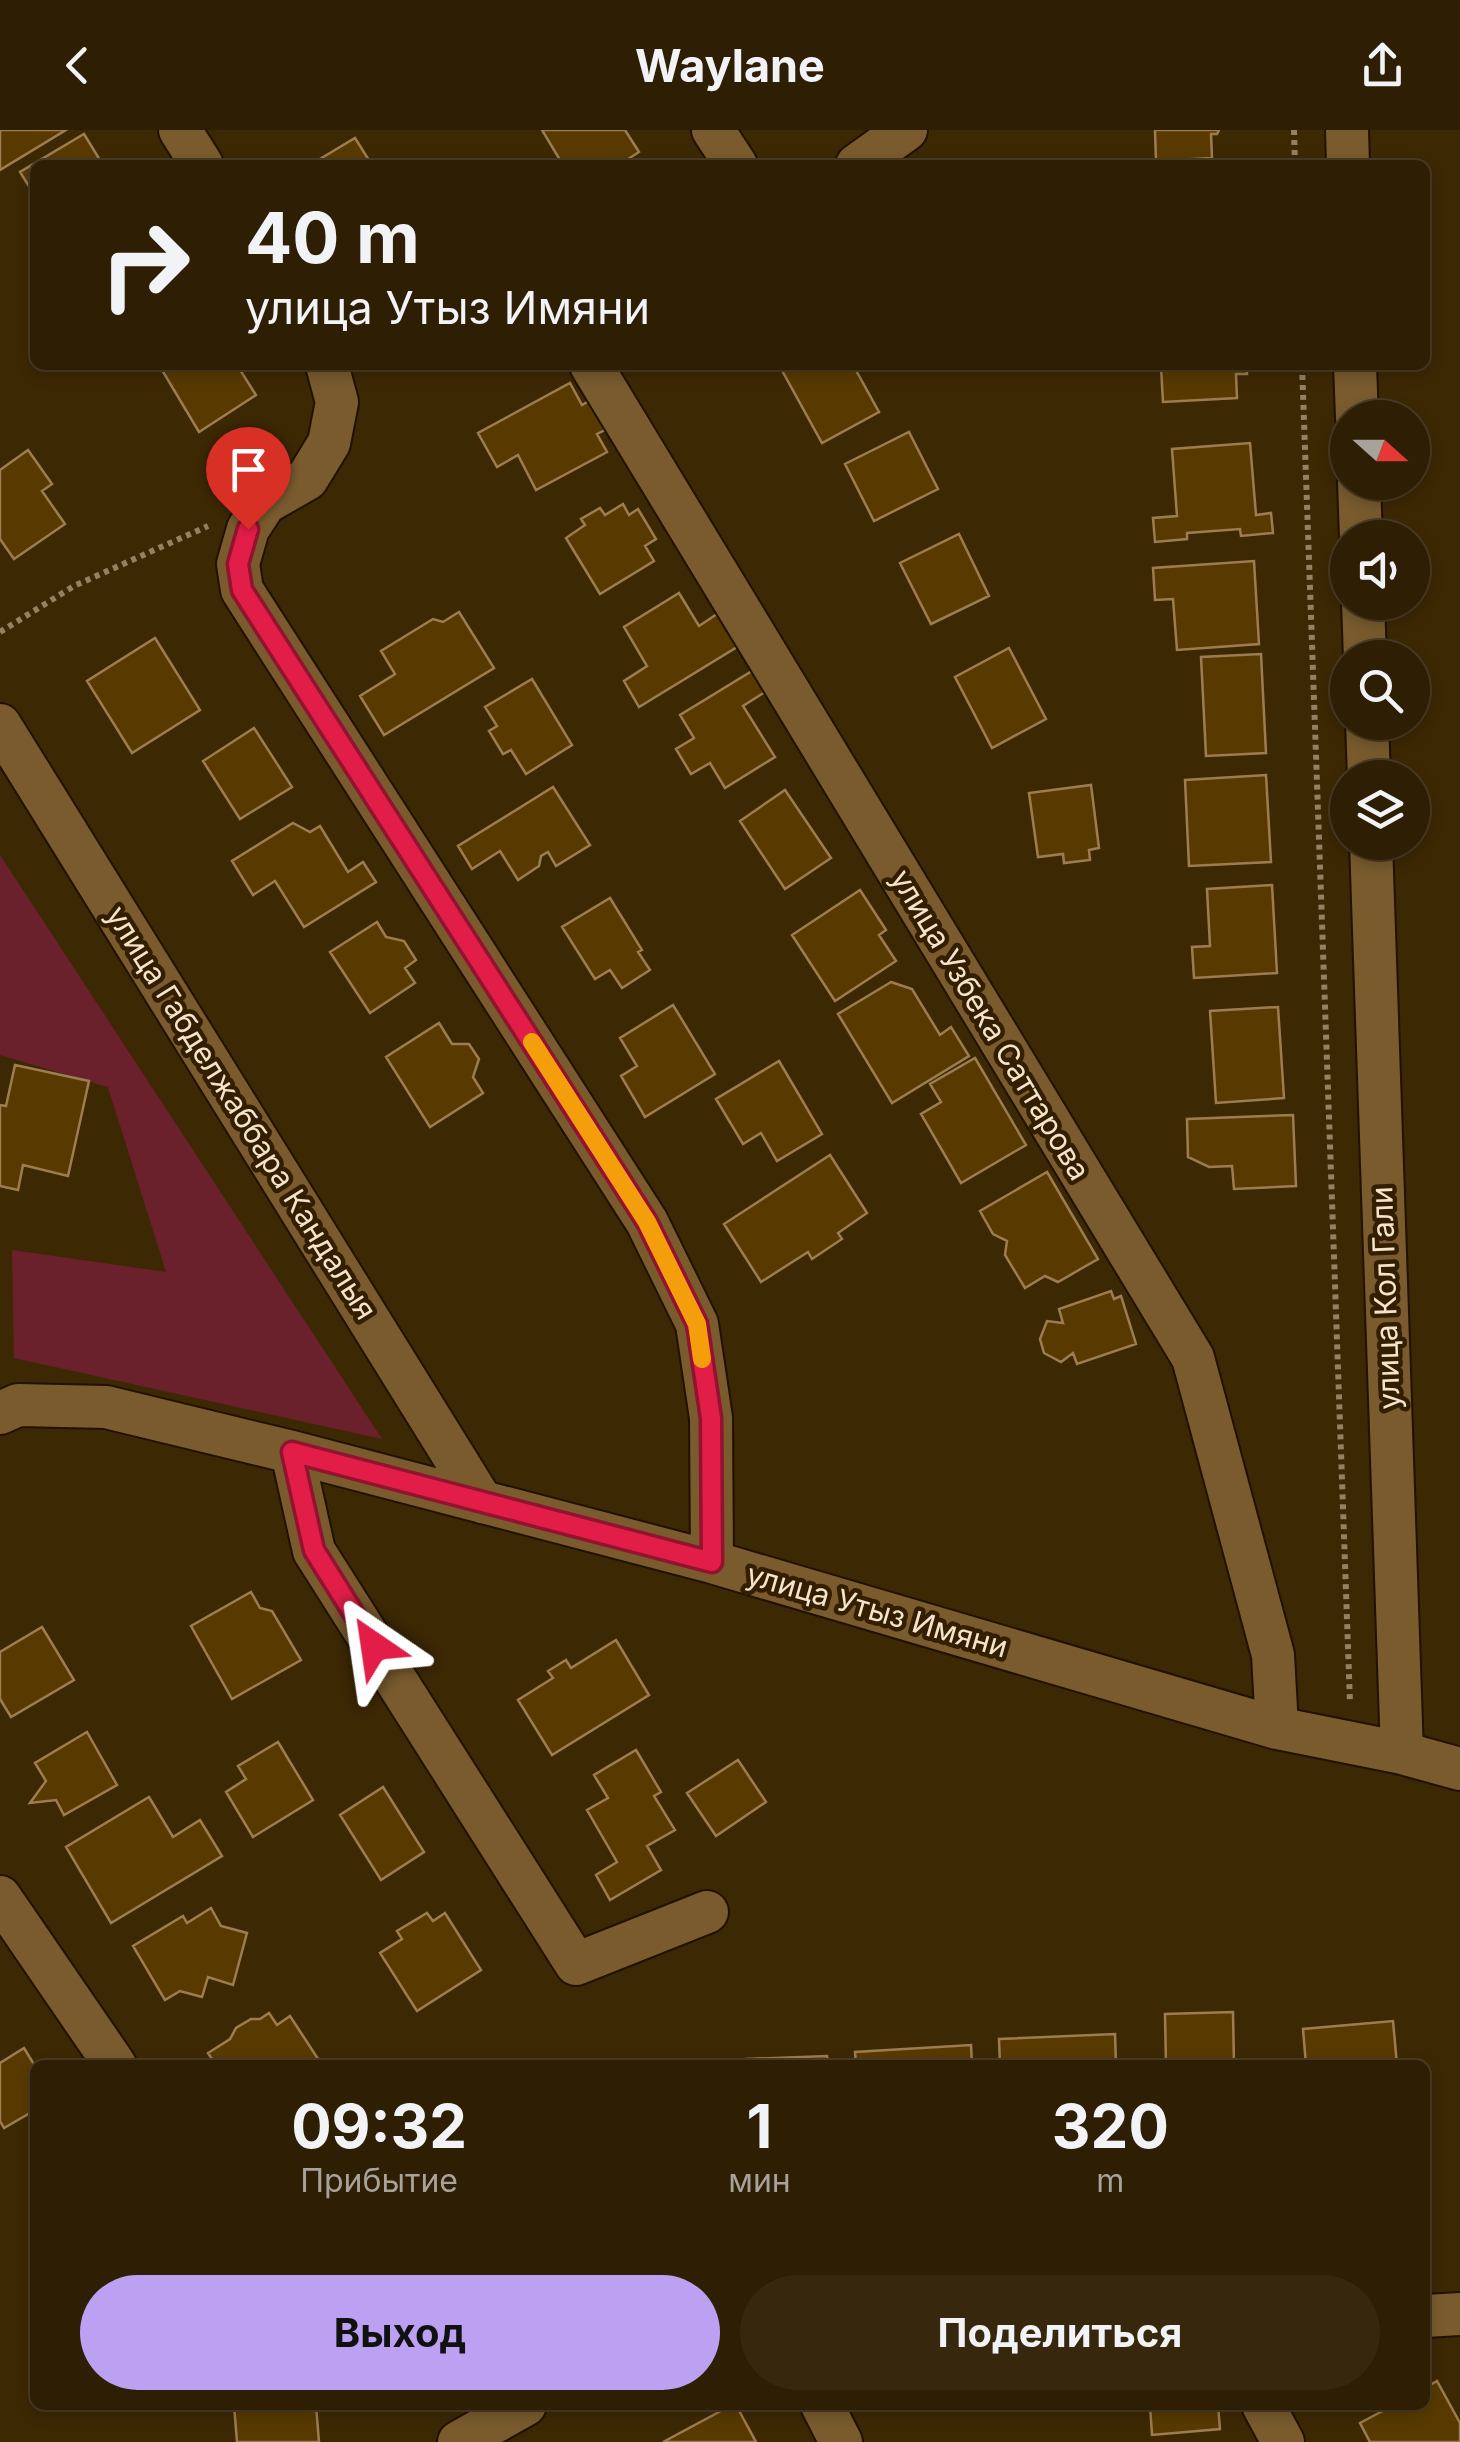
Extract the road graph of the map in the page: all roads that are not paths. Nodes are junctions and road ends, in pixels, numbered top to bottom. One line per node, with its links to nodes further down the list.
1 (180, 130): 5 (street)
2 (713, 130): 6 (street)
3 (906, 130): 7 (street)
4 (1347, 130): 8 (street)
5 (199, 160)
6 (733, 160)
7 (864, 160)
8 (1348, 160)
9 (328, 370): 18 (street)
10 (594, 370): 19 (street, улица Узбека Саттарова)
11 (1355, 370): 12 (street)
12 (1356, 400)
13 (0, 725): 17 (street, улица Габделжаббара Кандалыя)
14 (1372, 860): 20 (street, улица Кол Гали)
15 (0, 1413): 16 (street, улица Утыз Имяни)
16 (292, 1452): 17 (street, улица Утыз Имяни); 23 (street)
17 (482, 1502): 18 (street, улица Утыз Имяни)
18 (712, 1562): 19 (street, улица Утыз Имяни)
19 (1277, 1728): 20 (street, улица Утыз Имяни)
20 (1402, 1754): 21 (street, улица Утыз Имяни)
21 (1460, 1769)
22 (0, 1897): 24 (street)
23 (707, 1912)
24 (112, 2060)
25 (1460, 2314): 26 (street)
26 (1430, 2316)
27 (516, 2410): 30 (street)
28 (825, 2410): 31 (street)
29 (1265, 2410): 32 (street)
30 (458, 2442)
31 (841, 2442)
32 (1283, 2442)

